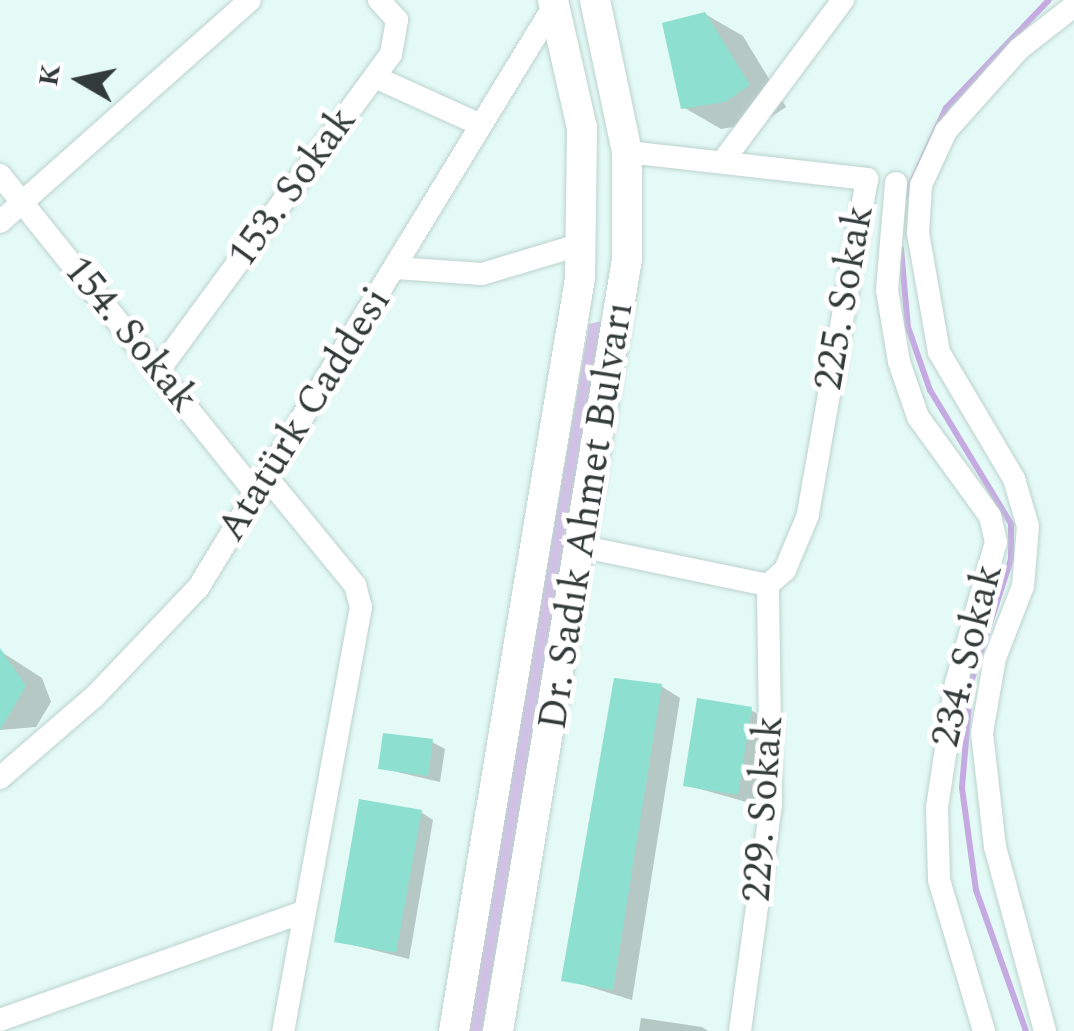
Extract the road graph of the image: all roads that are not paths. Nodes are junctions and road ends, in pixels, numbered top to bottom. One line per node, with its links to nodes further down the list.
1 (250, 0): 15 (street)
2 (380, 0): 7 (street, 153. Sokak)
3 (595, 0): 9 (main road, Dr. Sadık Ahmet Bulvarı)
4 (843, 0): 10 (street)
5 (553, 3): 8 (street, Atatürk Caddesi); 17 (main road, Dr. Sadık Ahmet Bulvarı)
6 (1074, 6): 14 (street)
7 (375, 77): 8 (street); 19 (street, 153. Sokak)
8 (481, 125): 18 (street, Atatürk Caddesi)
9 (628, 152): 10 (street, 225. Sokak); 21 (main road, Dr. Sadık Ahmet Bulvarı)
10 (723, 161): 12 (street, 225. Sokak)
11 (0, 175): 15 (street, 154. Sokak)
12 (867, 179): 13 (street); 22 (street, 225. Sokak)
13 (896, 183): 14 (street); 30 (street, 234. Sokak)
14 (921, 186): 31 (street)
15 (23, 204): 16 (street); 19 (street, 154. Sokak)
16 (0, 222)
17 (582, 244): 18 (street); 27 (main road, Dr. Sadık Ahmet Bulvarı)
18 (396, 268): 20 (street, Atatürk Caddesi)
19 (159, 370): 20 (street, 154. Sokak)
20 (263, 488): 23 (street, Atatürk Caddesi); 24 (street, 154. Sokak)
21 (584, 547): 22 (street); 28 (main road, Dr. Sadık Ahmet Bulvarı)
22 (768, 585): 29 (street, 229. Sokak)
23 (0, 778)
24 (304, 912): 25 (street); 26 (street, 154. Sokak)
25 (0, 1020)
26 (284, 1031)
27 (454, 1031)
28 (498, 1031)
29 (740, 1031)
30 (984, 1031)
31 (1045, 1031)

